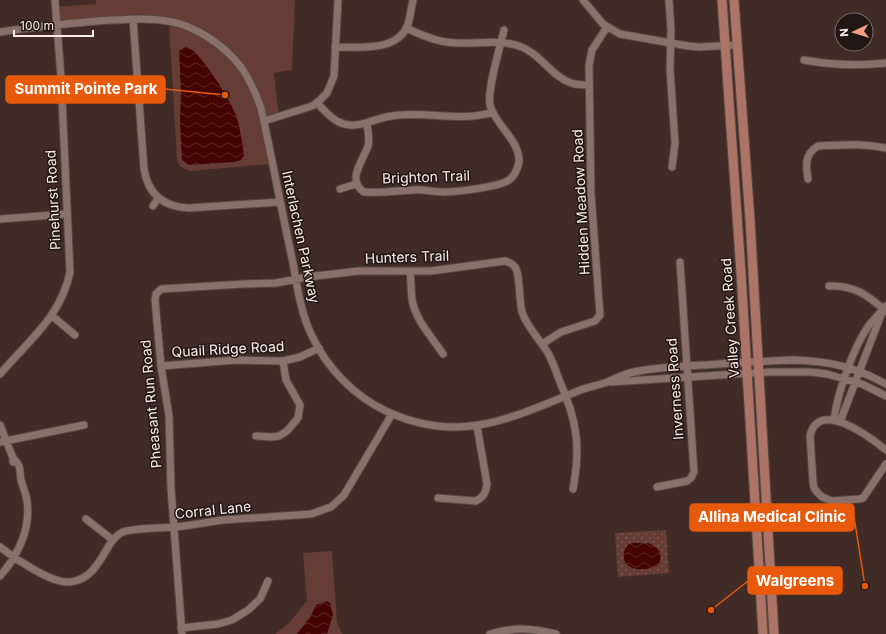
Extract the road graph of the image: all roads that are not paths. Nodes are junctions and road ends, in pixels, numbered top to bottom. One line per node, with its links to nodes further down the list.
1 (55, 0): 9 (street, Pinehurst Road)
2 (338, 0): 18 (street)
3 (413, 0): 11 (street)
4 (583, 0): 10 (street)
5 (669, 0): 15 (street)
6 (722, 0): 17 (main road, Valley Creek Road)
7 (734, 0): 16 (main road, Valley Creek Road)
8 (133, 19): 9 (street, Interlachen Parkway); 24 (street, Interlachen Parkway); 31 (street)
9 (57, 25): 13 (street, Interlachen Parkway); 34 (street, Pinehurst Road)
10 (607, 27): 15 (street); 21 (street, Hidden Meadow Road)
11 (406, 28): 14 (street); 18 (street)
12 (504, 30): 14 (street, Brighton Trail)
13 (0, 32)
14 (501, 42): 21 (street); 23 (street, Brighton Trail)
15 (671, 43): 17 (street); 27 (street)
16 (737, 45): 17 (street); 49 (main road, Valley Creek Road)
17 (725, 46): 48 (main road, Valley Creek Road)
18 (336, 47): 22 (street)
19 (804, 60): 20 (street)
20 (886, 63)
21 (589, 85): 44 (street, Hidden Meadow Road)
22 (317, 103): 24 (street); 25 (street)
23 (493, 112): 25 (street); 29 (street, Brighton Trail)
24 (264, 121): 32 (street, Interlachen Parkway)
25 (367, 124): 29 (street)
26 (886, 148): 28 (street)
27 (672, 168)
28 (808, 179)
29 (356, 184): 30 (street)
30 (340, 189)
31 (158, 198): 32 (street); 33 (street)
32 (280, 202): 38 (street, Interlachen Parkway)
33 (153, 206)
34 (67, 214): 35 (street); 42 (street, Pinehurst Road)
35 (0, 219)
36 (680, 262): 51 (street, Inverness Road)
37 (410, 271): 38 (street, Hunters Trail); 44 (street, Hunters Trail); 46 (street)
38 (296, 280): 40 (street, Hunters Trail); 45 (street, Interlachen Parkway)
39 (829, 286): 41 (street)
40 (158, 291): 50 (street, Pheasant Run Road)
41 (885, 308): 52 (street); 53 (street)
42 (52, 316): 43 (street); 55 (street, Pinehurst Road)
43 (75, 335)
44 (542, 344): 62 (street, Hunters Trail)
45 (319, 348): 47 (street, Quail Ridge Road); 64 (street, Interlachen Parkway)
46 (443, 354)
47 (282, 361): 50 (street, Quail Ridge Road); 69 (street)
48 (747, 362): 49 (street, Interlachen Parkway); 51 (street, Interlachen Parkway); 56 (main road, Valley Creek Road)
49 (758, 362): 52 (street, Interlachen Parkway); 54 (main road, Valley Creek Road)
50 (161, 366): 77 (street, Pheasant Run Road)
51 (687, 366): 57 (street, Inverness Road); 59 (street, Interlachen Parkway)
52 (848, 367): 53 (street, Interlachen Parkway); 58 (street)
53 (859, 371): 60 (street); 61 (street, Interlachen Parkway)
54 (759, 373): 56 (street, Interlachen Parkway); 58 (street, Interlachen Parkway); 87 (main road, Valley Creek Road)
55 (0, 374)
56 (748, 374): 57 (street, Interlachen Parkway); 86 (main road, Valley Creek Road)
57 (687, 377): 59 (street, Interlachen Parkway); 73 (street, Inverness Road)
58 (844, 379): 60 (street, Interlachen Parkway); 65 (street)
59 (606, 382): 62 (street, Interlachen Parkway)
60 (855, 382): 63 (street, Interlachen Parkway); 65 (street)
61 (886, 384)
62 (567, 396): 68 (street, Interlachen Parkway); 74 (street, Hunters Trail)
63 (886, 396)
64 (392, 414): 68 (street, Interlachen Parkway); 77 (street, Corral Lane)
65 (837, 421): 71 (street); 72 (street)
66 (0, 425): 70 (street)
67 (84, 425): 70 (street)
68 (477, 426): 75 (street)
69 (256, 436)
70 (3, 442): 80 (street)
71 (886, 450)
72 (886, 464)
73 (657, 487)
74 (573, 489)
75 (438, 498)
76 (86, 519): 78 (street)
77 (174, 527): 78 (street, Corral Lane); 83 (street, Pheasant Run Road)
78 (113, 540): 80 (street, Corral Lane)
79 (0, 547): 80 (street, Corral Lane)
80 (13, 557): 81 (street)
81 (0, 576)
82 (268, 581): 83 (street)
83 (182, 631)
84 (490, 634): 85 (street)
85 (556, 634)
86 (763, 634)
87 (774, 634)

